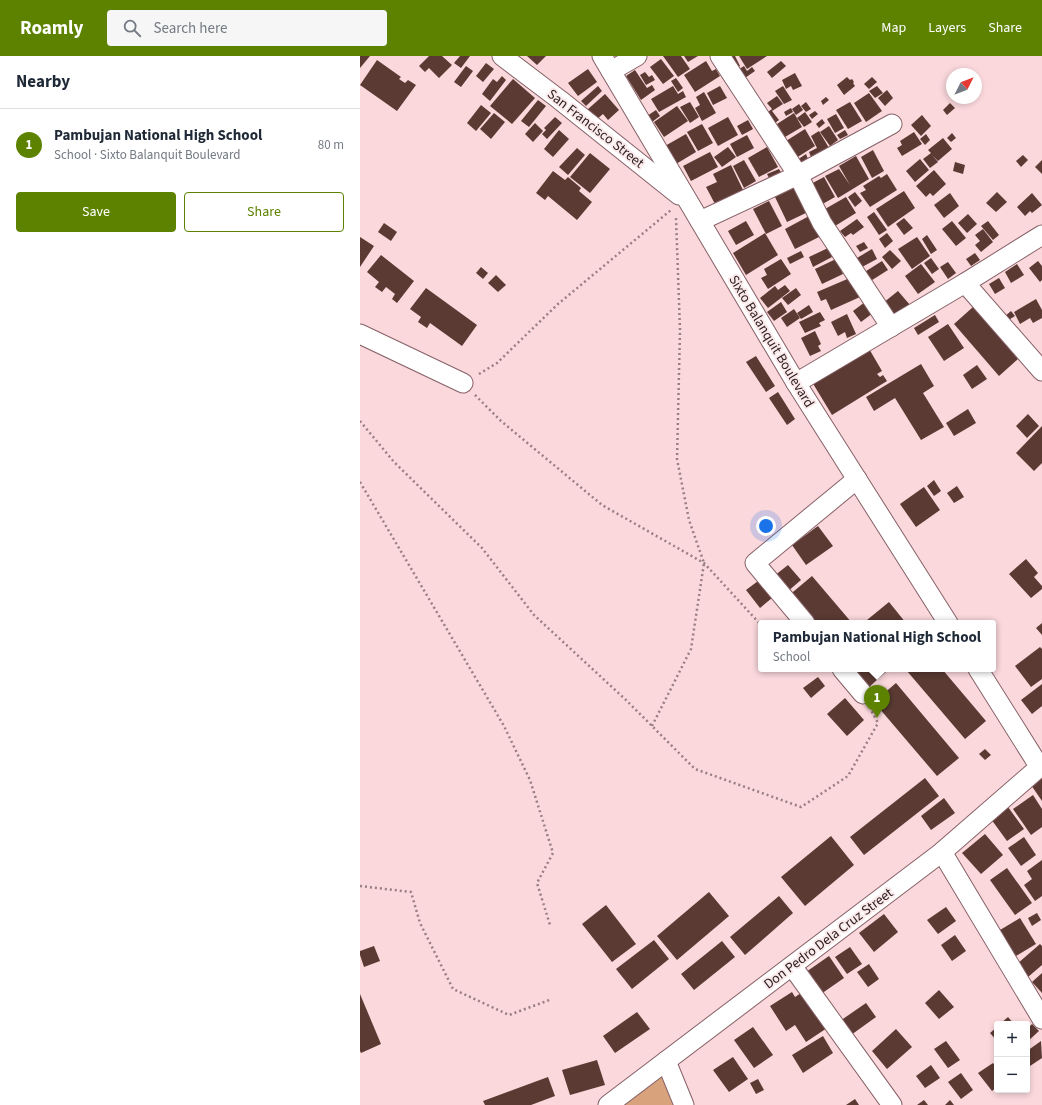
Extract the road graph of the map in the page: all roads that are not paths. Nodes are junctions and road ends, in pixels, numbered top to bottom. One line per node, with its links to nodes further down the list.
1 (502, 56): 7 (street, San Francisco Street)
2 (637, 56): 4 (street)
3 (720, 56): 6 (street)
4 (606, 63): 7 (street, Sixto Balanquit Boulevard)
5 (892, 124): 6 (street)
6 (798, 175): 8 (street); 11 (street)
7 (682, 204): 8 (street, Sixto Balanquit Boulevard)
8 (700, 221): 15 (street, Sixto Balanquit Boulevard)
9 (1042, 235): 10 (street)
10 (965, 283): 11 (street); 13 (street)
11 (891, 327): 15 (street)
12 (360, 334): 14 (street)
13 (1042, 371)
14 (463, 383)
15 (796, 383): 16 (street, Sixto Balanquit Boulevard)
16 (857, 479): 17 (street); 18 (street, Sixto Balanquit Boulevard)
17 (802, 620)
18 (946, 620)
19 (845, 672): 21 (street)
20 (980, 672): 22 (street)
21 (863, 694)
22 (1041, 766): 23 (street, Don Pedro Dela Cruz Street)
23 (942, 852): 24 (street, Don Pedro Dela Cruz Street); 25 (street)
24 (792, 966): 26 (street, Don Pedro Dela Cruz Street); 29 (street)
25 (1042, 1019)
26 (666, 1061): 27 (street, Don Pedro Dela Cruz Street); 28 (street)
27 (608, 1105)
28 (684, 1105)
29 (892, 1105)

